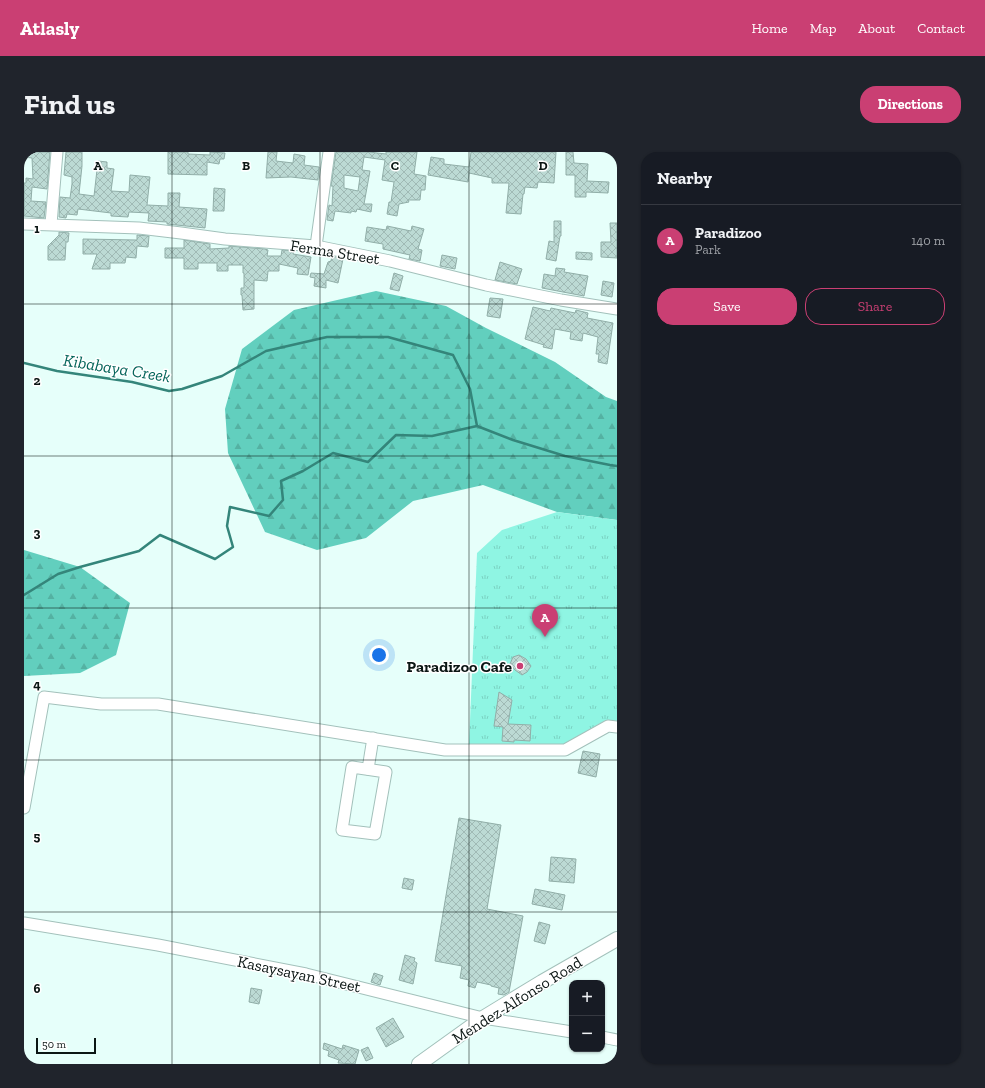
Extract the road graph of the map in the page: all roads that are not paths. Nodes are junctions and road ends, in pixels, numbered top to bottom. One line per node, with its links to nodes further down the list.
1 (58, 152): 4 (street)
2 (329, 152): 5 (street)
3 (24, 224): 4 (street, Ferma Street)
4 (51, 224): 5 (street, Ferma Street)
5 (316, 246): 6 (street, Ferma Street)
6 (617, 309)
7 (617, 726): 8 (street)
8 (373, 738): 9 (street); 10 (street)
9 (368, 770): 9 (street)
10 (24, 808)
11 (24, 923): 13 (street, Kasaysayan Street)
12 (617, 939): 13 (main road, Mendez-Alfonso Road)
13 (483, 1018): 14 (street, Kasaysayan Street); 17 (main road, Mendez-Alfonso Road)
14 (569, 1032)
15 (605, 1038): 16 (street)
16 (617, 1040)
17 (419, 1064)

